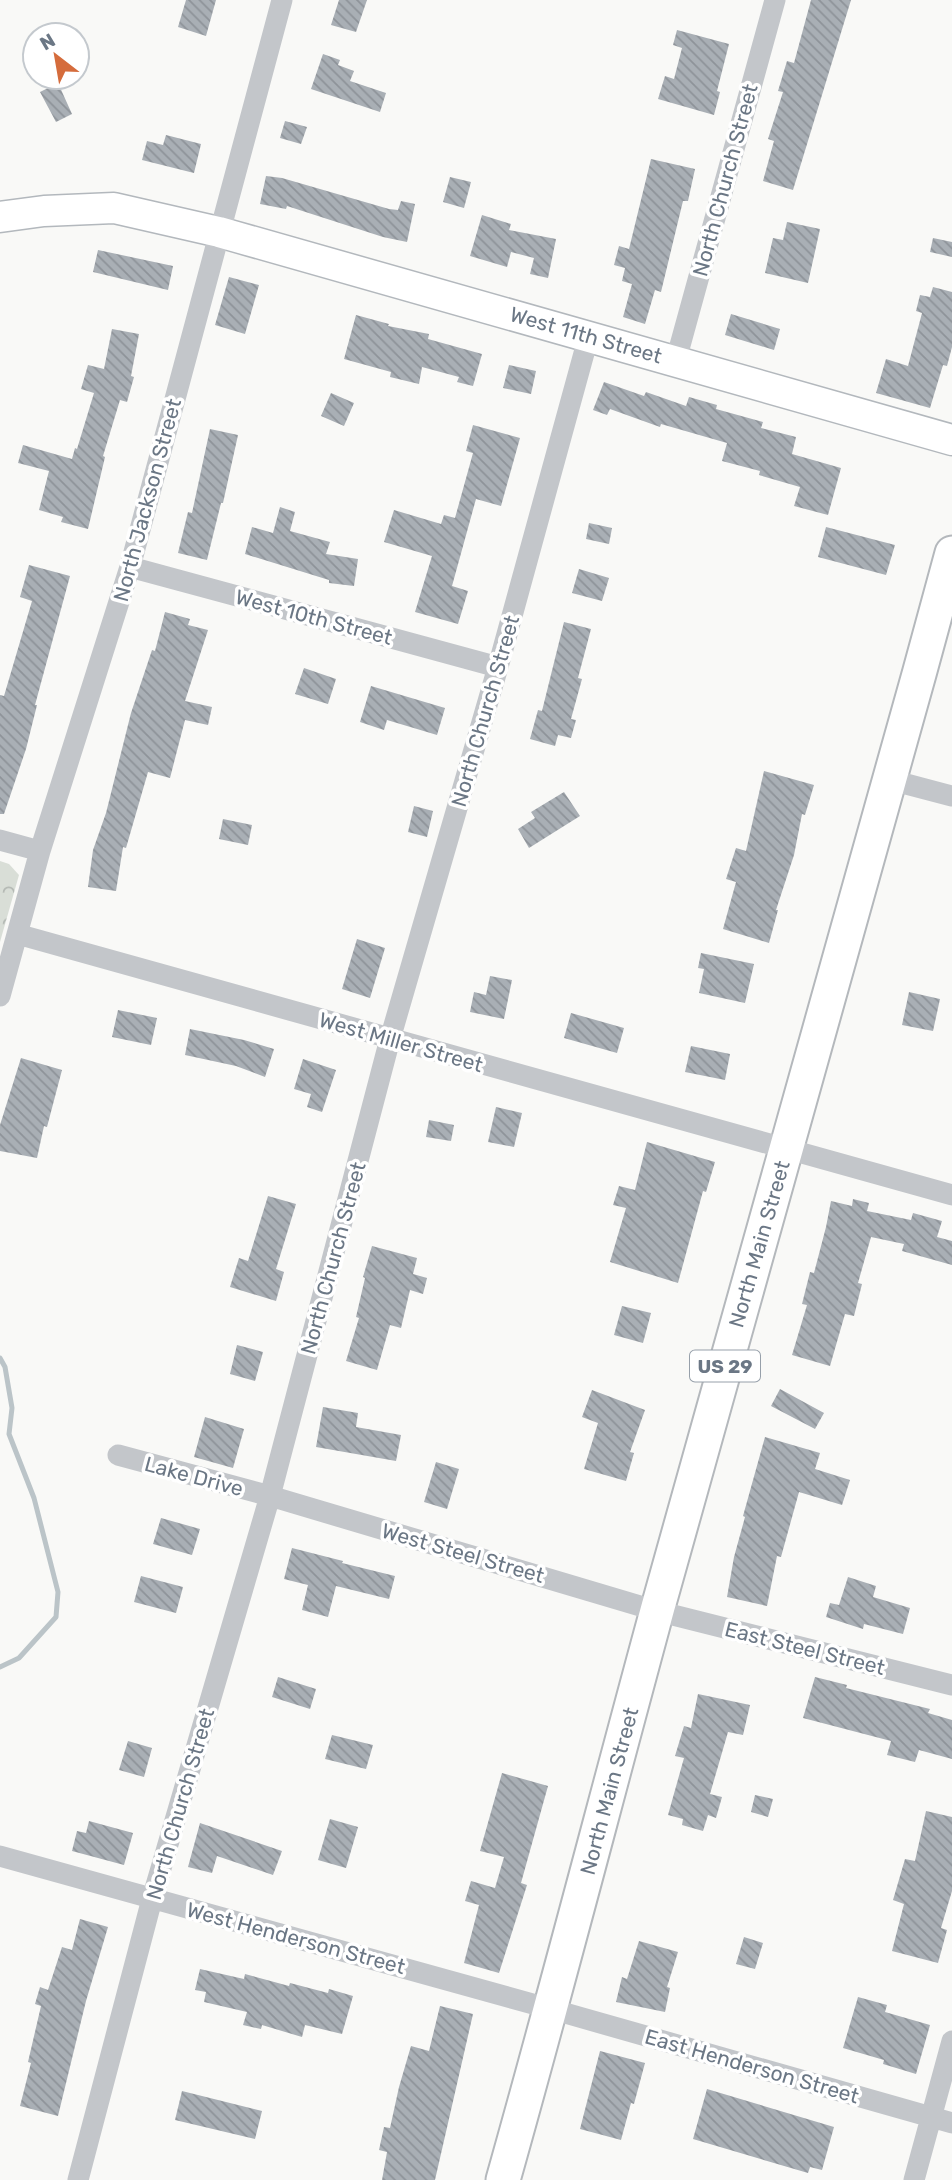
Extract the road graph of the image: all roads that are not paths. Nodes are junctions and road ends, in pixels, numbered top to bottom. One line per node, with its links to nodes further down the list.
1 (282, 0): 4 (street, North Jackson Street)
2 (775, 0): 6 (street, North Church Street)
3 (0, 217): 4 (street, West 11th Street)
4 (219, 232): 5 (street, West 11th Street); 9 (street, North Jackson Street)
5 (589, 335): 6 (street, West 11th Street); 10 (street, North Church Street)
6 (676, 360): 7 (street, West 11th Street)
7 (952, 440)
8 (952, 553): 11 (main road, North Main Street / US 29)
9 (130, 567): 10 (street, West 10th Street); 14 (street, North Jackson Street)
10 (498, 667): 17 (street, North Church Street)
11 (891, 780): 12 (street); 18 (main road, North Main Street / US 29)
12 (952, 796)
13 (0, 840): 14 (street)
14 (40, 851): 15 (street, North Jackson Street)
15 (17, 934): 16 (street, North Jackson Street); 17 (street, West Miller Street)
16 (0, 996)
17 (390, 1039): 18 (street, West Miller Street); 21 (street, North Church Street)
18 (786, 1149): 19 (street, West Miller Street); 22 (main road, North Main Street / US 29)
19 (952, 1195)
20 (118, 1455): 21 (street, Lake Drive)
21 (270, 1496): 22 (street, West Steel Street); 25 (street, North Church Street)
22 (657, 1611): 23 (street, East Steel Street); 26 (main road, North Main Street / US 29)
23 (952, 1685)
24 (0, 1856): 25 (street, West Henderson Street)
25 (152, 1899): 26 (street, West Henderson Street); 30 (street, North Church Street)
26 (551, 2008): 28 (street, East Henderson Street); 31 (main road, North Main Street / US 29)
27 (952, 2041): 28 (street)
28 (930, 2117): 29 (street, East Henderson Street); 32 (street)
29 (952, 2123)
30 (78, 2180)
31 (503, 2180)
32 (914, 2180)

